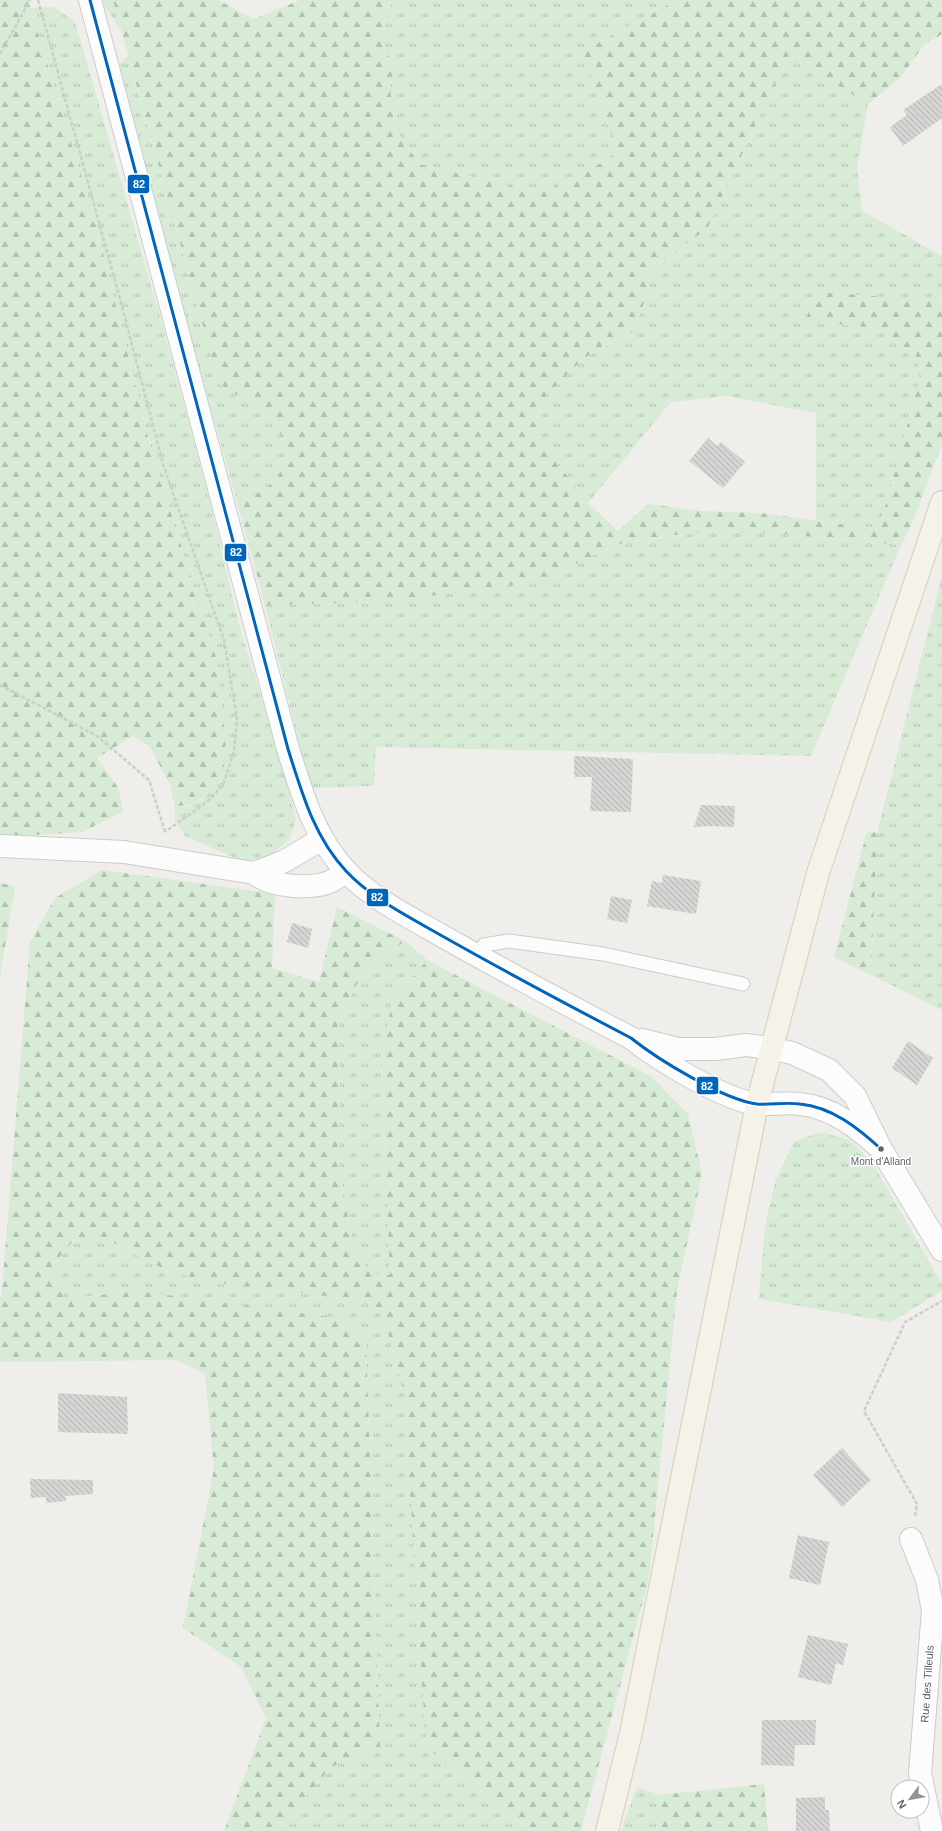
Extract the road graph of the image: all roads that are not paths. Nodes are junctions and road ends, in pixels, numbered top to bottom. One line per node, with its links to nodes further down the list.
1 (90, 0): 3 (street)
2 (942, 503): 10 (main road)
3 (322, 839): 5 (street); 6 (street)
4 (0, 846): 6 (street)
5 (346, 870): 6 (street); 7 (street)
6 (254, 873)
7 (476, 955): 8 (lane); 9 (street)
8 (743, 984)
9 (631, 1038): 10 (street); 11 (street)
10 (770, 1048): 11 (main road); 12 (street)
11 (757, 1104): 12 (street); 15 (main road)
12 (880, 1149): 13 (street)
13 (942, 1250)
14 (911, 1539): 16 (street, Rue des Tilleuls)
15 (607, 1831)
16 (932, 1831)

